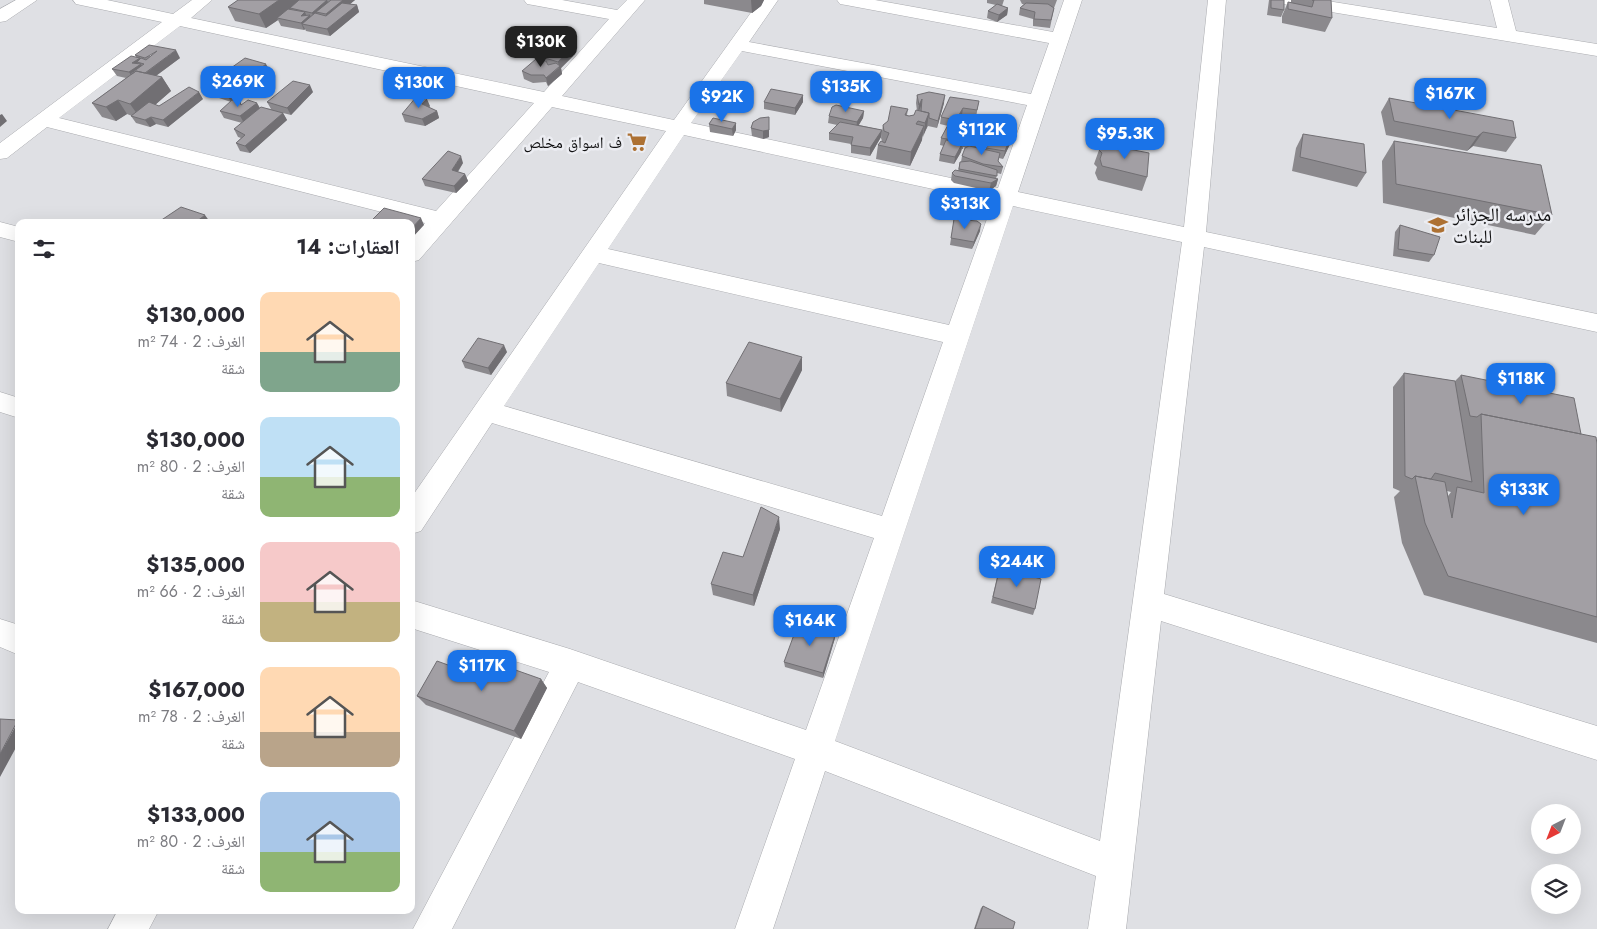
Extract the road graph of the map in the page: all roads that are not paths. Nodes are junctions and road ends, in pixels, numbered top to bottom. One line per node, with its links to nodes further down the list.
1 (28, 0): 13 (street)
2 (82, 0): 14 (street)
3 (204, 0): 14 (street)
4 (533, 0): 12 (street)
5 (636, 0): 12 (street)
6 (768, 0): 17 (street)
7 (846, 0): 16 (street)
8 (1073, 0): 16 (street)
9 (1217, 0): 28 (street)
10 (1289, 0): 15 (street)
11 (1499, 0): 15 (street)
12 (621, 16): 19 (street)
13 (0, 17)
14 (177, 19): 19 (street); 21 (street)
15 (1508, 36): 18 (street)
16 (1060, 39): 20 (street)
17 (736, 45): 20 (street); 22 (street)
18 (1597, 50)
19 (546, 99): 22 (street); 25 (street)
20 (1039, 101): 24 (street)
21 (46, 121): 23 (street); 25 (street)
22 (678, 128): 24 (street); 30 (street)
23 (0, 153)
24 (1007, 197): 28 (street); 32 (street)
25 (441, 220): 29 (street)
26 (0, 229): 27 (street)
27 (15, 234)
28 (1194, 238): 31 (street); 38 (street)
29 (415, 249)
30 (593, 254): 32 (street); 35 (street)
31 (1597, 323)
32 (959, 336): 37 (street)
33 (0, 402): 34 (street)
34 (15, 407)
35 (486, 411): 36 (street); 37 (street)
36 (415, 516)
37 (892, 531): 44 (street)
38 (1148, 603): 43 (street); 45 (street)
39 (415, 615): 42 (street)
40 (0, 633): 41 (street)
41 (15, 639)
42 (570, 664): 44 (street); 48 (street)
43 (1597, 742)
44 (816, 750): 45 (street); 49 (street)
45 (1115, 866): 50 (street)
46 (137, 914): 47 (street)
47 (127, 929)
48 (432, 929)
49 (754, 929)
50 (1107, 929)

